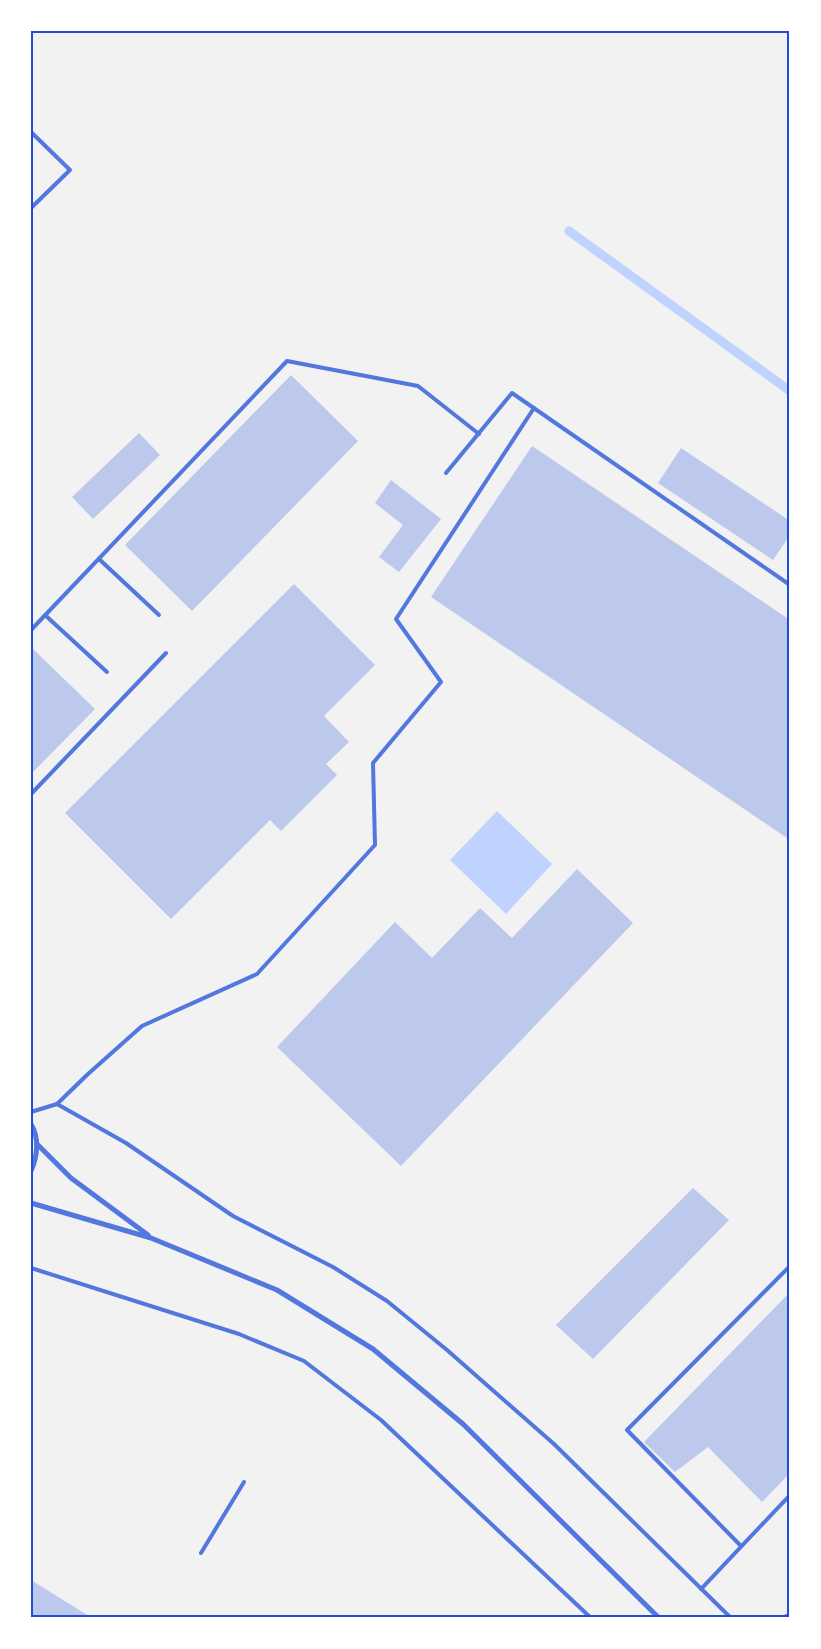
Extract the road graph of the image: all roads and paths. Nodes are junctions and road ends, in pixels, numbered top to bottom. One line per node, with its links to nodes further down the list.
1 (31, 132): 2 (lane)
2 (31, 208)
3 (534, 408): 4 (lane); 7 (lane); 14 (lane)
4 (479, 434): 5 (lane); 6 (lane)
5 (446, 473)
6 (98, 559): 8 (lane); 9 (lane)
7 (790, 585)
8 (45, 615): 10 (lane); 12 (lane)
9 (159, 615)
10 (31, 630)
11 (166, 653): 13 (lane)
12 (106, 672)
13 (31, 794)
14 (57, 1104): 15 (lane); 27 (lane)
15 (31, 1112)
16 (31, 1124): 17 (street)
17 (37, 1144): 18 (street); 20 (street)
18 (31, 1171)
19 (31, 1203): 20 (street)
20 (151, 1238): 29 (street)
21 (790, 1266): 25 (lane)
22 (31, 1268): 28 (lane)
23 (244, 1482): 26 (lane)
24 (790, 1496): 25 (lane)
25 (741, 1546): 27 (lane)
26 (201, 1553)
27 (701, 1588): 30 (lane)
28 (591, 1618)
29 (659, 1618)
30 (731, 1618)

